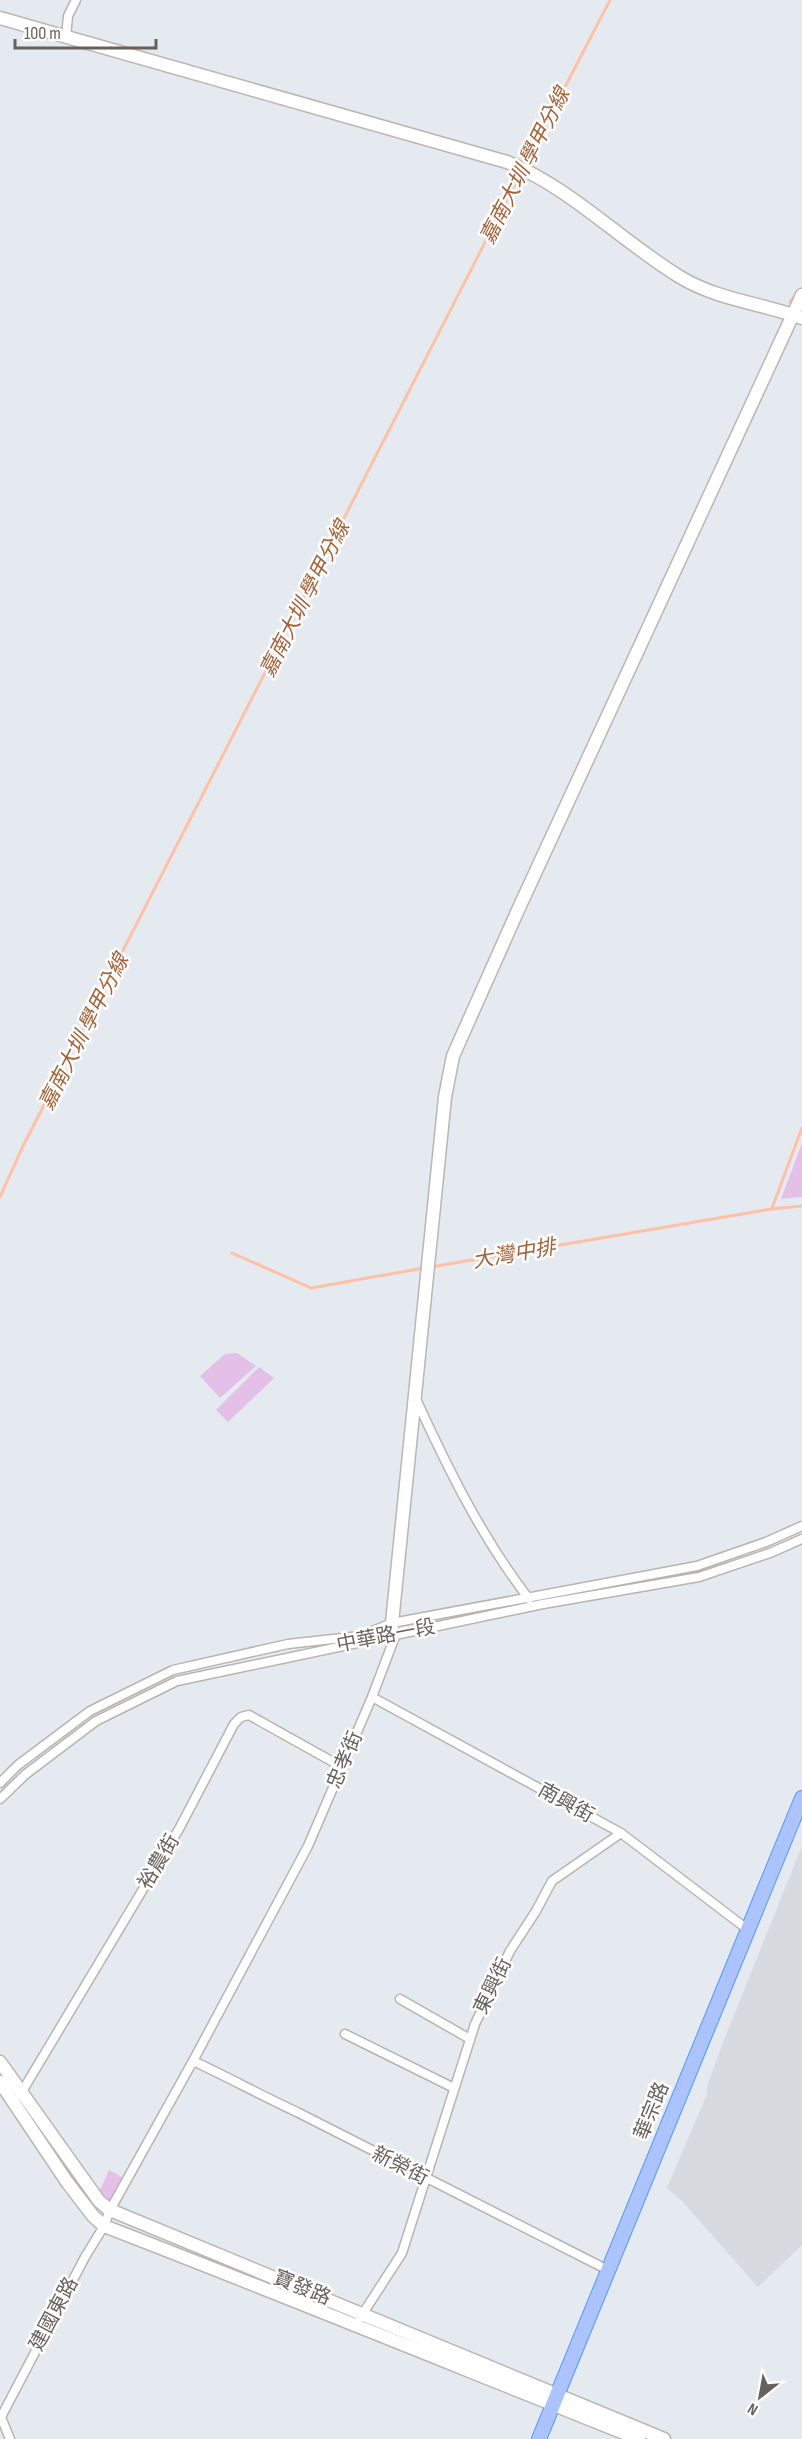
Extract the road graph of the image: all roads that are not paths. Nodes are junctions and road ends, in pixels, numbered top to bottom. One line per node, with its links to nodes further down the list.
1 (76, 0): 3 (street)
2 (0, 18): 3 (street)
3 (66, 36): 5 (street)
4 (802, 295): 5 (street, 忠孝街)
5 (798, 316): 6 (street, 忠孝街)
6 (414, 1395): 9 (street); 10 (street, 忠孝街)
7 (802, 1526): 9 (street, 中華路一段)
8 (802, 1539): 10 (street, 中華路一段)
9 (529, 1599): 10 (street, 中華路一段)
10 (394, 1629): 11 (street, 忠孝街); 13 (street, 中華路一段); 15 (street, 中華路一段)
11 (372, 1697): 12 (street, 忠孝街); 16 (street, 南興街)
12 (342, 1767): 21 (street, 忠孝街); 25 (street, 裕農街)
13 (0, 1783)
14 (802, 1798): 17 (main road, 華宗路)
15 (0, 1800)
16 (621, 1833): 17 (street, 南興街); 20 (street, 東興街)
17 (747, 1929): 30 (main road, 華宗路)
18 (400, 2000): 20 (street)
19 (345, 2034): 24 (street)
20 (470, 2039): 24 (street, 東興街)
21 (193, 2061): 27 (street, 新榮街); 28 (street, 忠孝街)
22 (0, 2062): 25 (street, 寶發路)
23 (0, 2082): 26 (street, 寶發路)
24 (454, 2088): 27 (street, 東興街)
25 (21, 2092): 26 (street, 裕農街); 28 (street, 寶發路)
26 (15, 2103): 29 (street, 寶發路)
27 (425, 2178): 30 (street, 新榮街); 31 (street, 東興街)
28 (110, 2210): 29 (street, 建國東路); 31 (street, 寶發路)
29 (104, 2226): 31 (street, 寶發路); 33 (street, 建國東路)
30 (608, 2270): 32 (main road, 華宗路)
31 (360, 2318): 32 (street, 寶發路)
32 (555, 2400): 35 (main road, 華宗路); 36 (street, 寶發路); 37 (street, 寶發路)
33 (1, 2418): 34 (street)
34 (10, 2439)
35 (539, 2439)
36 (639, 2439)
37 (664, 2439)

